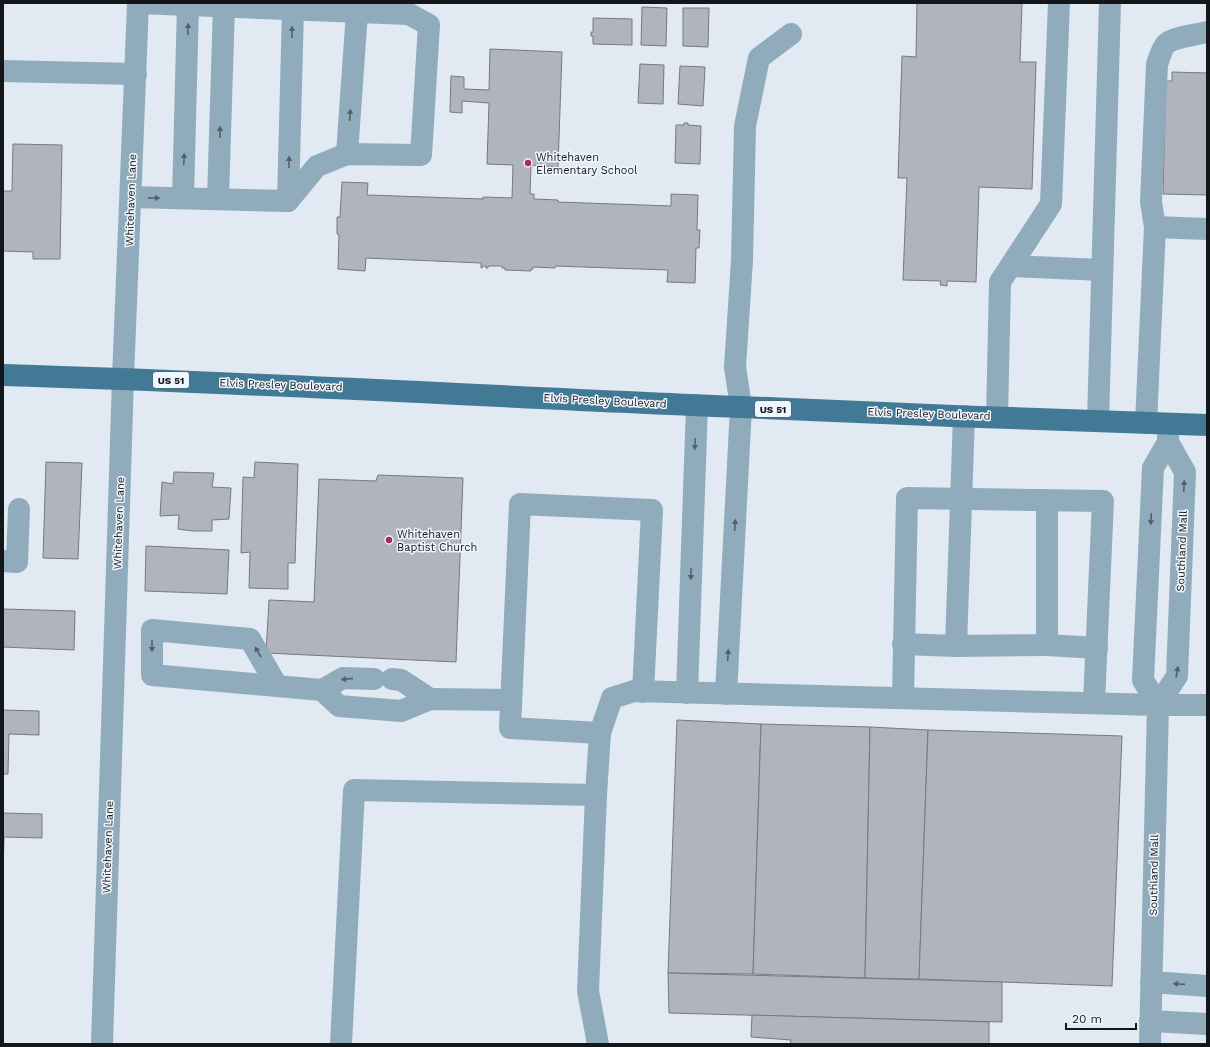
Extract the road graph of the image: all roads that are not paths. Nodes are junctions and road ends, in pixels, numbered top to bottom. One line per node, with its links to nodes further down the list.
1 (138, 3): 4 (street); 11 (street, Whitehaven Lane)
2 (1059, 3): 19 (street)
3 (1110, 3): 20 (street)
4 (188, 5): 5 (street); 14 (street, one-way to 4)
5 (224, 6): 6 (street); 15 (street, one-way to 5)
6 (293, 9): 7 (street); 16 (street, one-way to 6)
7 (357, 12): 12 (street, one-way to 7); 12 (street)
8 (1207, 32): 17 (street)
9 (791, 34): 24 (street)
10 (3, 71): 11 (street)
11 (136, 74): 13 (street, Whitehaven Lane)
12 (347, 154): 16 (street)
13 (131, 197): 14 (street, one-way to 14); 22 (street, Whitehaven Lane)
14 (180, 198): 15 (street)
15 (218, 199): 16 (street)
16 (288, 201)
17 (1155, 227): 18 (street); 28 (street)
18 (1207, 229)
19 (1011, 266): 20 (street); 26 (street)
20 (1102, 270): 27 (street)
21 (3, 375): 22 (main road, Elvis Presley Boulevard / US 51)
22 (123, 378): 23 (main road, Elvis Presley Boulevard / US 51); 56 (street, Whitehaven Lane)
23 (697, 405): 24 (main road, Elvis Presley Boulevard / US 51); 42 (street, one-way to 42)
24 (741, 407): 25 (main road, Elvis Presley Boulevard / US 51); 43 (street, one-way to 24)
25 (964, 416): 26 (main road, Elvis Presley Boulevard / US 51); 31 (street)
26 (997, 417): 27 (main road, Elvis Presley Boulevard / US 51)
27 (1098, 421): 28 (main road, Elvis Presley Boulevard / US 51)
28 (1146, 423): 30 (main road, Elvis Presley Boulevard / US 51)
29 (1207, 425): 30 (main road, Elvis Presley Boulevard / US 51)
30 (1168, 433): 48 (street, one-way to 48); 48 (street, Southland Mall, one-way to 30)
31 (960, 499): 32 (street); 35 (street); 37 (street)
32 (1047, 500): 36 (street); 38 (street)
33 (19, 509): 34 (street)
34 (3, 561)
35 (904, 644): 37 (street); 44 (street)
36 (1047, 645): 37 (street); 38 (street)
37 (956, 646)
38 (1097, 648): 47 (street)
39 (277, 686): 39 (street, one-way to 39); 40 (street)
40 (322, 690): 45 (street, one-way to 40); 45 (street)
41 (643, 692): 42 (street); 46 (street); 50 (street)
42 (687, 693): 43 (street)
43 (726, 694): 44 (street)
44 (903, 698): 47 (street)
45 (430, 699): 46 (street)
46 (510, 700): 50 (street)
47 (1094, 703): 48 (street)
48 (1158, 705): 49 (street); 52 (street, Southland Mall)
49 (1207, 705)
50 (600, 733): 51 (street)
51 (596, 795): 57 (street); 58 (street)
52 (1151, 982): 53 (street, one-way to 52); 54 (street, Southland Mall)
53 (1207, 986)
54 (1150, 1021): 55 (street); 59 (street, Southland Mall)
55 (1207, 1024)
56 (102, 1044)
57 (341, 1044)
58 (598, 1044)
59 (1150, 1044)

